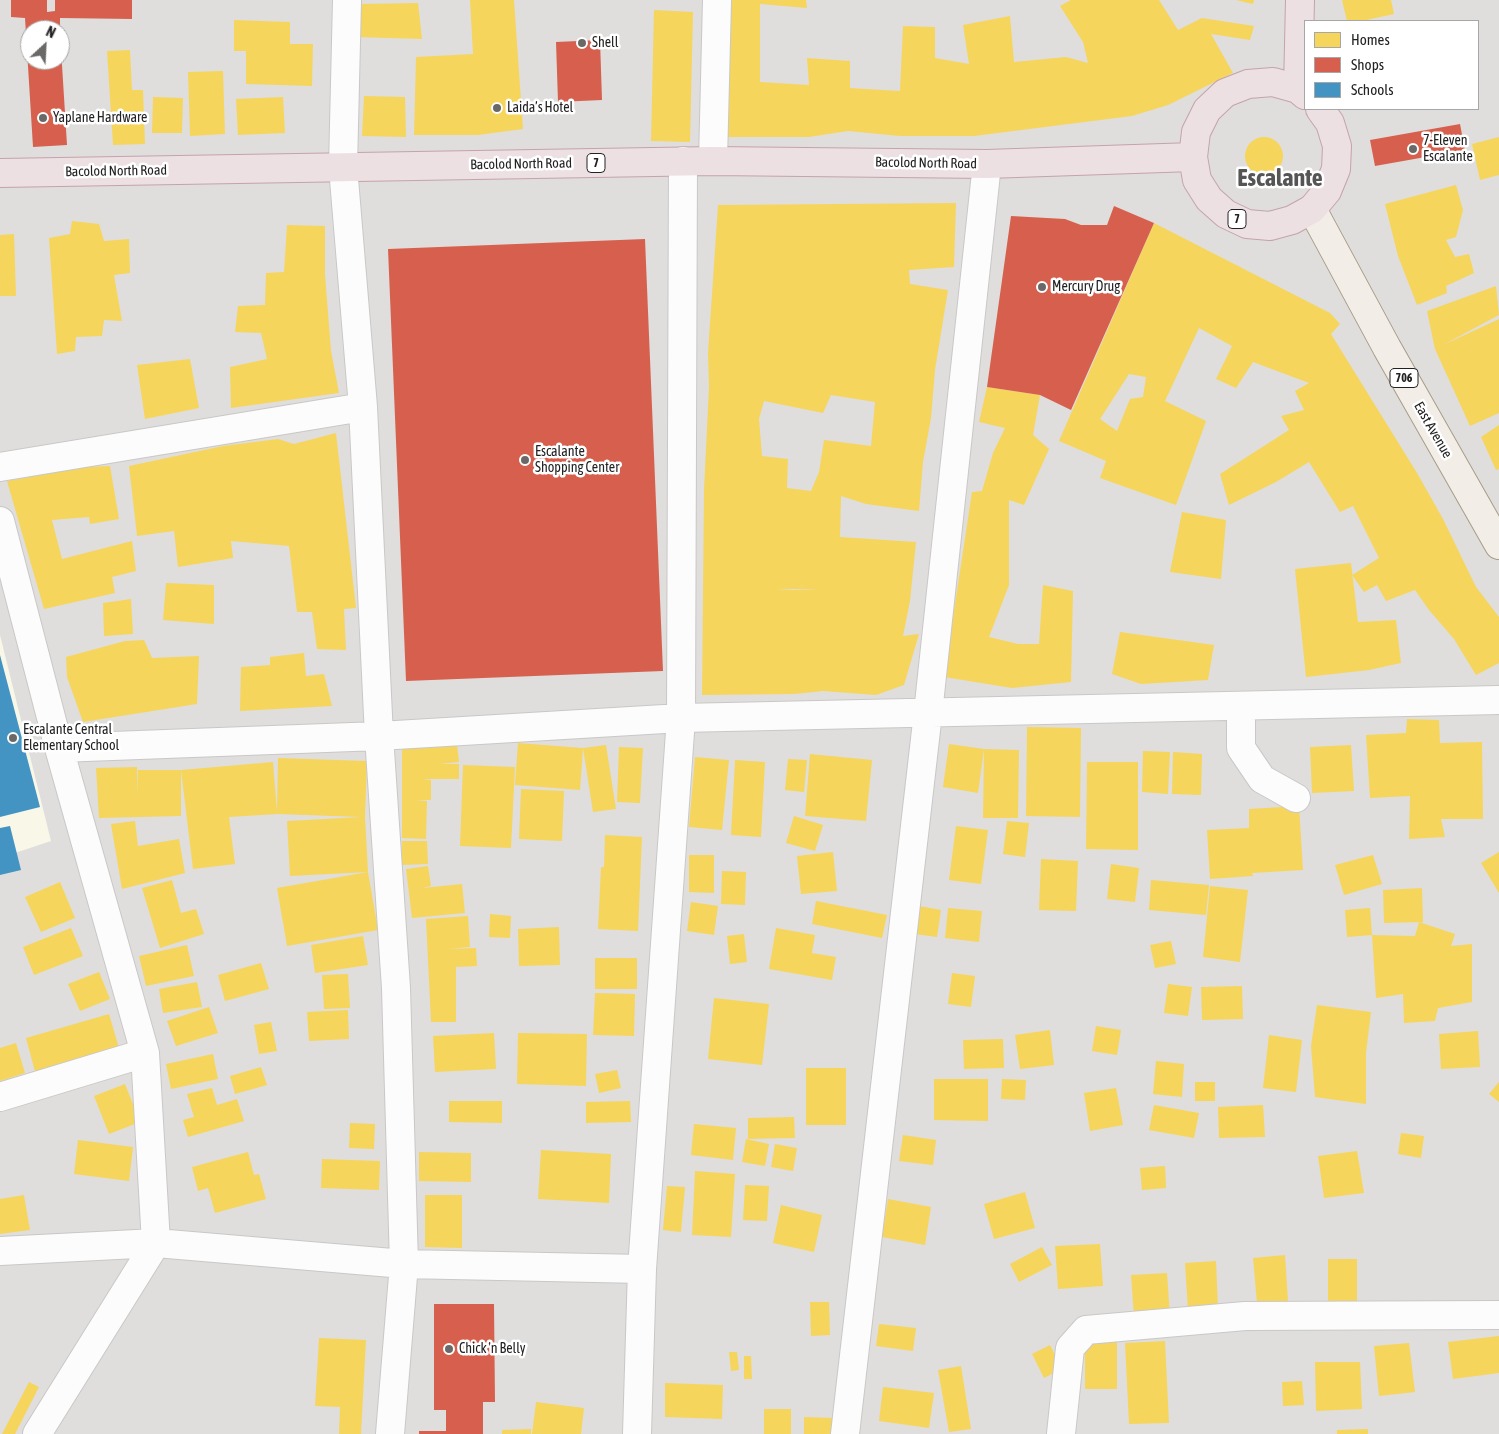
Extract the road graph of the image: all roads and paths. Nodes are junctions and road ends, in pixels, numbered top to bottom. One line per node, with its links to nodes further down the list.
1 (347, 0): 10 (street)
2 (717, 0): 8 (street)
3 (1300, 0): 4 (highway, 7)
4 (1301, 92): 6 (highway, 7)
5 (1321, 110): 12 (highway, 7)
6 (1192, 157): 9 (highway, Bacolod North Road / 7); 12 (highway, 7)
7 (684, 161): 8 (highway, Bacolod North Road / 7); 10 (highway, Bacolod North Road / 7); 20 (street)
8 (713, 161): 9 (highway, Bacolod North Road / 7)
9 (987, 164): 19 (street)
10 (343, 167): 11 (highway, Bacolod North Road / 7); 13 (street)
11 (0, 174)
12 (1312, 209): 16 (main road, East Avenue / 706)
13 (363, 408): 14 (street); 21 (street)
14 (0, 467)
15 (0, 520): 22 (street)
16 (1499, 545)
17 (1499, 700): 18 (street)
18 (1241, 706): 19 (street); 23 (street)
19 (928, 713): 20 (street); 34 (street)
20 (681, 718): 21 (street); 29 (street)
21 (379, 736): 22 (street); 28 (street)
22 (59, 748): 24 (street)
23 (1296, 798)
24 (145, 1052): 25 (street); 26 (street)
25 (0, 1097)
26 (156, 1243): 27 (street); 28 (street); 31 (street)
27 (0, 1251)
28 (404, 1264): 29 (street); 32 (street)
29 (642, 1269): 33 (street)
30 (1499, 1315): 35 (street)
31 (36, 1434)
32 (390, 1434)
33 (637, 1434)
34 (845, 1434)
35 (1061, 1434)

